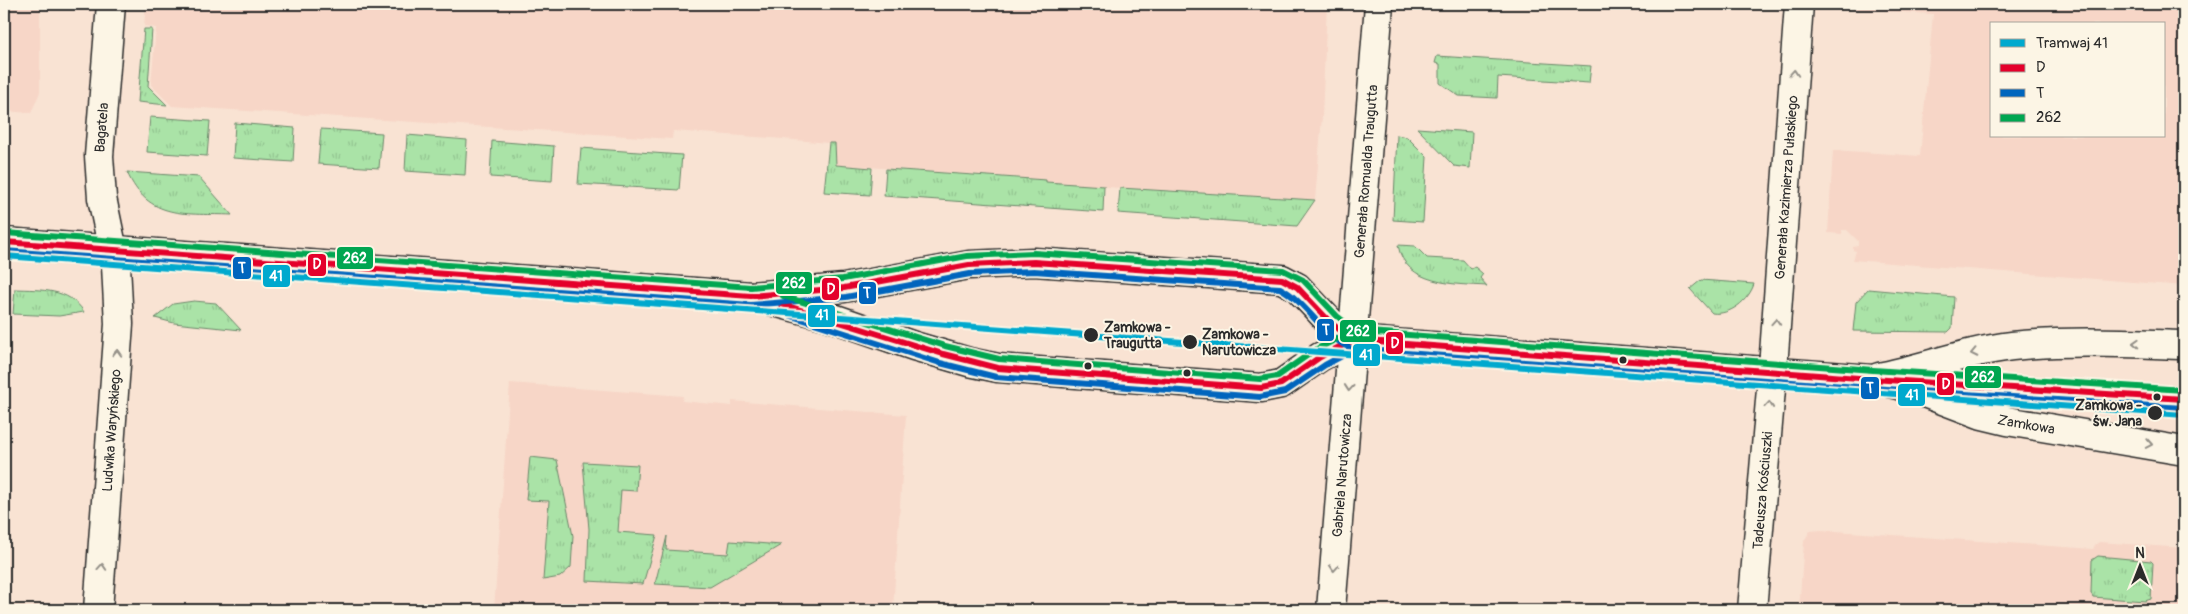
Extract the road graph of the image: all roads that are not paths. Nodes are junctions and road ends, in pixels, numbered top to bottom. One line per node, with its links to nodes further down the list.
1 (111, 4): 5 (street, Bagatela)
2 (1379, 4): 7 (street, Generała Romualda Traugutta)
3 (1799, 4): 9 (street, Generała Kazimierza Pułaskiego, one-way to 3)
4 (4, 242): 5 (street)
5 (114, 250): 6 (street); 12 (street, Ludwika Waryńskiego, one-way to 5)
6 (751, 296): 7 (street); 7 (street)
7 (1353, 340): 9 (street, Zamkowa); 13 (street, Gabriela Narutowicza, one-way to 13)
8 (2184, 345): 10 (street, Zamkowa, one-way to 10)
9 (1772, 371): 10 (street, Zamkowa); 14 (street, Tadeusza Kościuszki, one-way to 9)
10 (1872, 379): 11 (street, Zamkowa, one-way to 11)
11 (2184, 451)
12 (98, 610)
13 (1331, 610)
14 (1752, 610)

